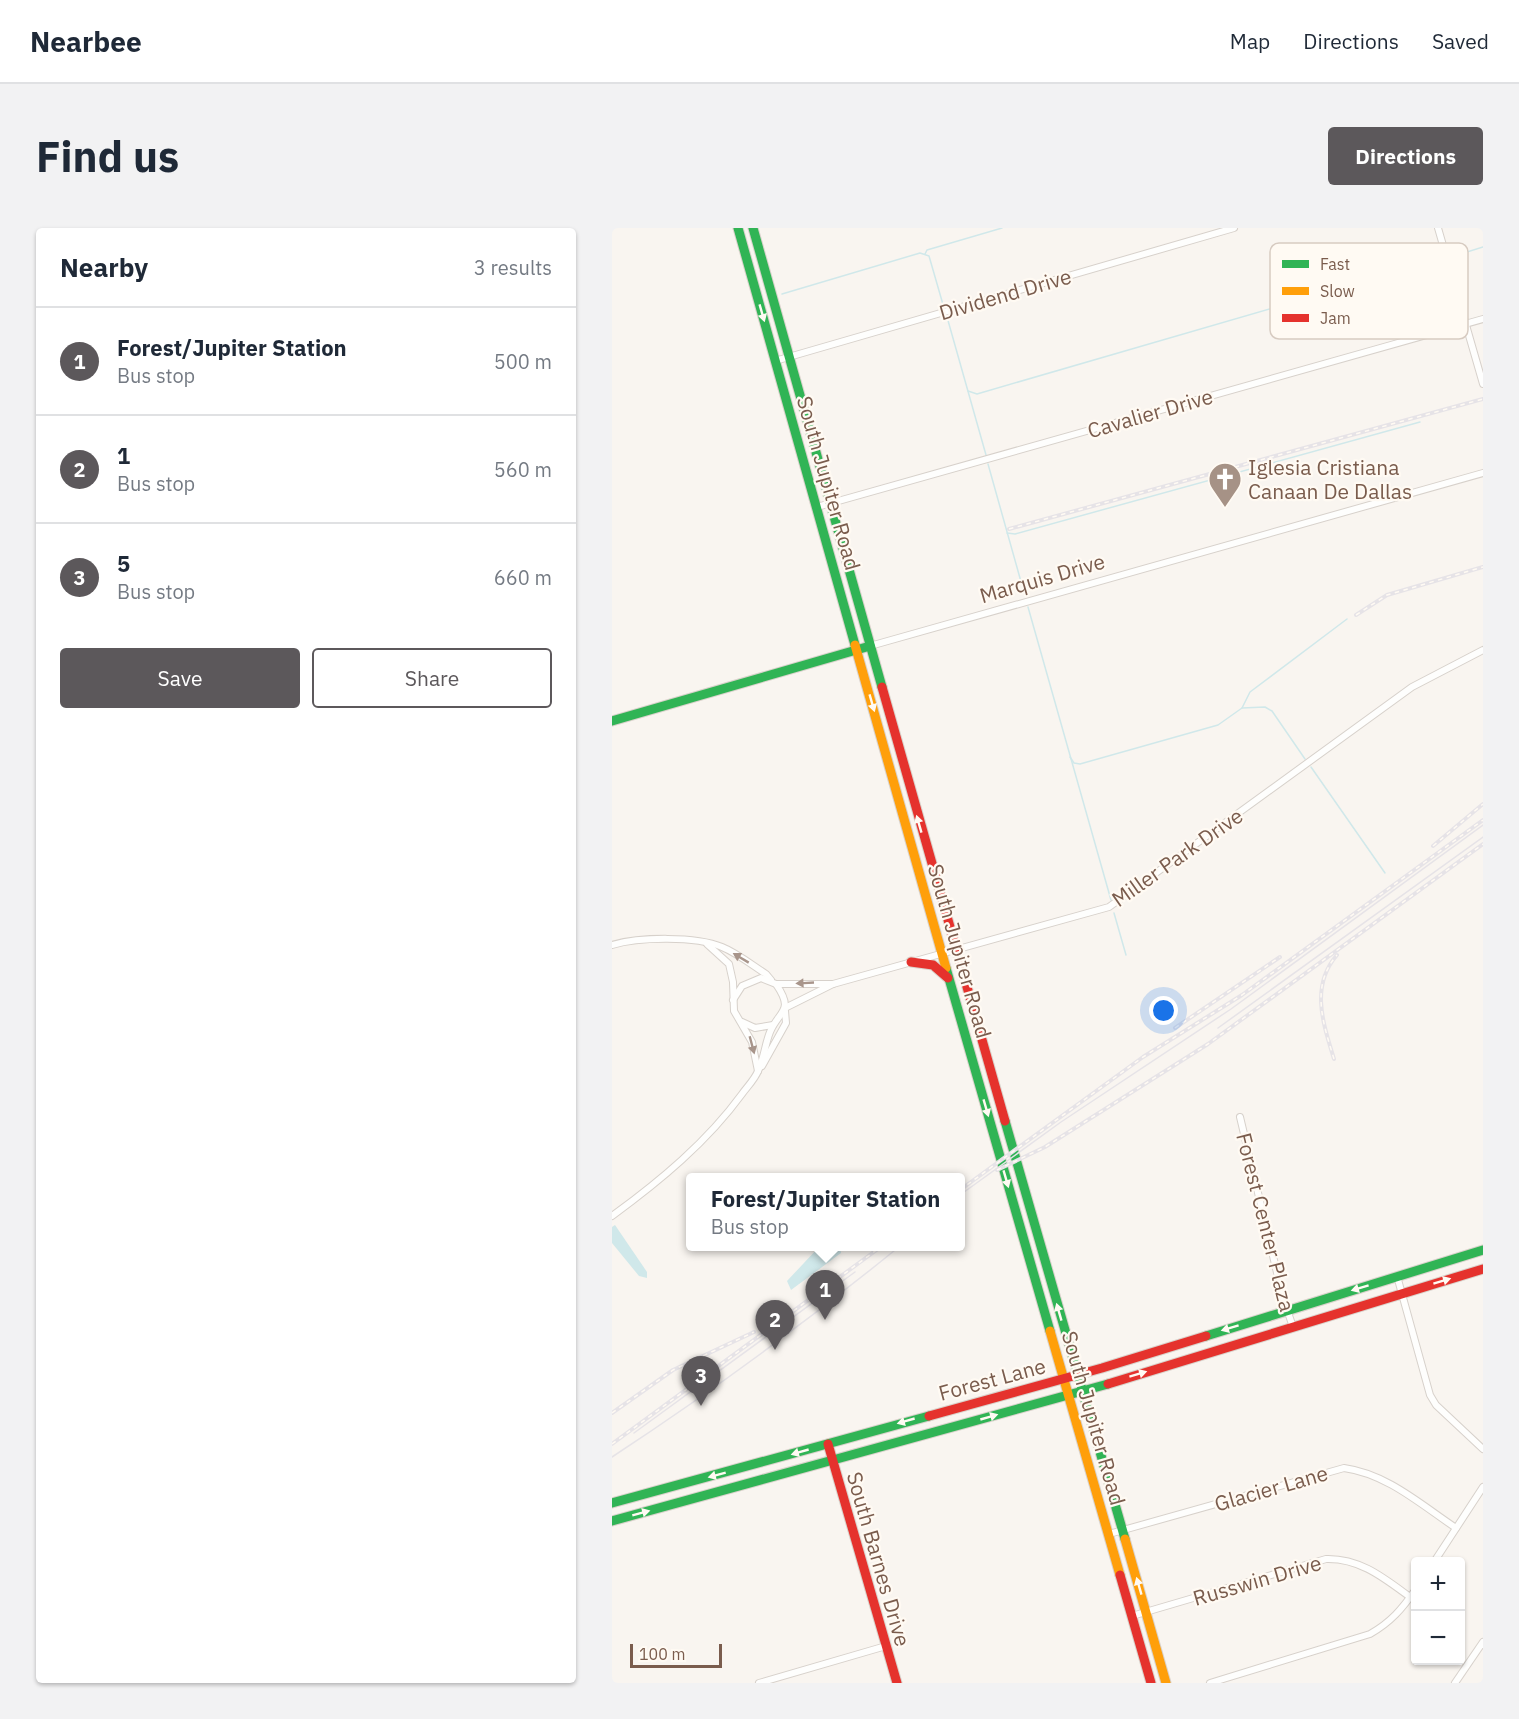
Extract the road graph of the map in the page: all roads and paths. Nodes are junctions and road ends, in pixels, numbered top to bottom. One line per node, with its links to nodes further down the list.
1 (738, 228): 7 (main road, South Jupiter Road)
2 (753, 228): 6 (main road, South Jupiter Road)
3 (1234, 228): 12 (street, Dividend Drive)
4 (1438, 228): 5 (street)
5 (1442, 243)
6 (767, 281): 7 (main road); 12 (main road, South Jupiter Road)
7 (754, 285): 13 (main road, South Jupiter Road, one-way to 13)
8 (1483, 319): 9 (street, Cavalier Drive)
9 (1468, 323)
10 (1468, 334): 14 (street)
11 (1412, 339): 18 (street, Cavalier Drive)
12 (788, 357): 13 (street, Dividend Drive); 15 (main road, South Jupiter Road)
13 (775, 361): 16 (main road, South Jupiter Road)
14 (1483, 384)
15 (808, 427): 16 (main road); 18 (main road, South Jupiter Road)
16 (795, 431): 19 (main road, South Jupiter Road)
17 (1483, 473): 20 (street, Marquis Drive)
18 (830, 503): 19 (street, Cavalier Drive); 20 (main road, South Jupiter Road)
19 (817, 507): 21 (main road, South Jupiter Road)
20 (870, 646): 21 (main road, Marquis Drive); 24 (main road, South Jupiter Road)
21 (857, 650): 23 (main road, Marquis Drive); 25 (main road, South Jupiter Road, one-way to 25)
22 (1483, 650): 28 (street, Miller Park Drive)
23 (612, 721)
24 (912, 798): 25 (main road); 28 (main road, South Jupiter Road, one-way to 24)
25 (900, 802): 29 (main road, South Jupiter Road)
26 (706, 944): 27 (street); 32 (street, one-way to 26); 34 (street)
27 (612, 945)
28 (955, 950): 29 (street, Miller Park Drive); 39 (main road, South Jupiter Road)
29 (942, 953): 30 (street, Miller Park Drive); 31 (main road, South Jupiter Road)
30 (911, 962): 31 (main road); 33 (street, Miller Park Drive)
31 (949, 979): 40 (main road, South Jupiter Road)
32 (774, 982): 33 (street, one-way to 32); 34 (street); 35 (street)
33 (834, 984): 35 (street)
34 (733, 1000): 36 (street)
35 (784, 1009): 37 (street); 38 (street)
36 (740, 1020): 37 (street); 38 (street, one-way to 38)
37 (773, 1025): 38 (street)
38 (758, 1071): 42 (street)
39 (990, 1071): 40 (main road); 43 (main road, South Jupiter Road)
40 (977, 1074): 45 (main road, South Jupiter Road, one-way to 45)
41 (1240, 1117): 49 (street, Forest Center Plaza)
42 (612, 1216)
43 (1040, 1248): 45 (main road); 51 (main road, South Jupiter Road, one-way to 43)
44 (1483, 1250): 47 (main road, Forest Lane)
45 (1027, 1253): 52 (main road, South Jupiter Road)
46 (1483, 1269): 48 (main road, Forest Lane, one-way to 46)
47 (1397, 1276): 48 (street); 49 (main road, Forest Lane, one-way to 49)
48 (1401, 1293): 50 (main road, Forest Lane); 56 (street)
49 (1286, 1310): 50 (street, Forest Center Plaza); 51 (main road, Forest Lane, one-way to 51)
50 (1293, 1327): 53 (main road, Forest Lane, one-way to 50)
51 (1078, 1375): 52 (main road, Forest Lane); 53 (main road, South Jupiter Road)
52 (1064, 1379): 54 (main road, South Jupiter Road); 55 (main road, Forest Lane, one-way to 55)
53 (1082, 1390): 54 (main road, Forest Lane); 66 (main road, South Jupiter Road)
54 (1068, 1395): 57 (main road, Forest Lane, one-way to 54); 67 (main road, South Jupiter Road)
55 (828, 1444): 57 (main road, South Barnes Drive); 58 (main road, Forest Lane, one-way to 58)
56 (1483, 1449)
57 (832, 1461): 59 (main road, Forest Lane); 73 (main road, South Barnes Drive)
58 (741, 1468): 59 (main road); 61 (main road, Forest Lane, one-way to 61)
59 (746, 1484): 63 (main road, Forest Lane)
60 (1483, 1487): 65 (street)
61 (665, 1489): 62 (main road, Forest Lane); 63 (main road)
62 (612, 1503)
63 (669, 1505): 64 (main road, Forest Lane, one-way to 63)
64 (612, 1521)
65 (1456, 1528): 66 (street, Glacier Lane); 68 (street)
66 (1123, 1531): 67 (street, Glacier Lane); 70 (main road, South Jupiter Road, one-way to 66)
67 (1109, 1534): 71 (main road, South Jupiter Road)
68 (1437, 1557)
69 (1410, 1596): 70 (street, Russwin Drive); 78 (street)
70 (1146, 1611): 71 (street, Russwin Drive); 77 (main road, South Jupiter Road)
71 (1132, 1616): 76 (main road, South Jupiter Road)
72 (1483, 1642): 79 (street)
73 (886, 1646): 74 (street); 75 (main road, South Barnes Drive)
74 (759, 1683)
75 (897, 1683)
76 (1152, 1683)
77 (1166, 1683)
78 (1210, 1683)
79 (1455, 1683)

